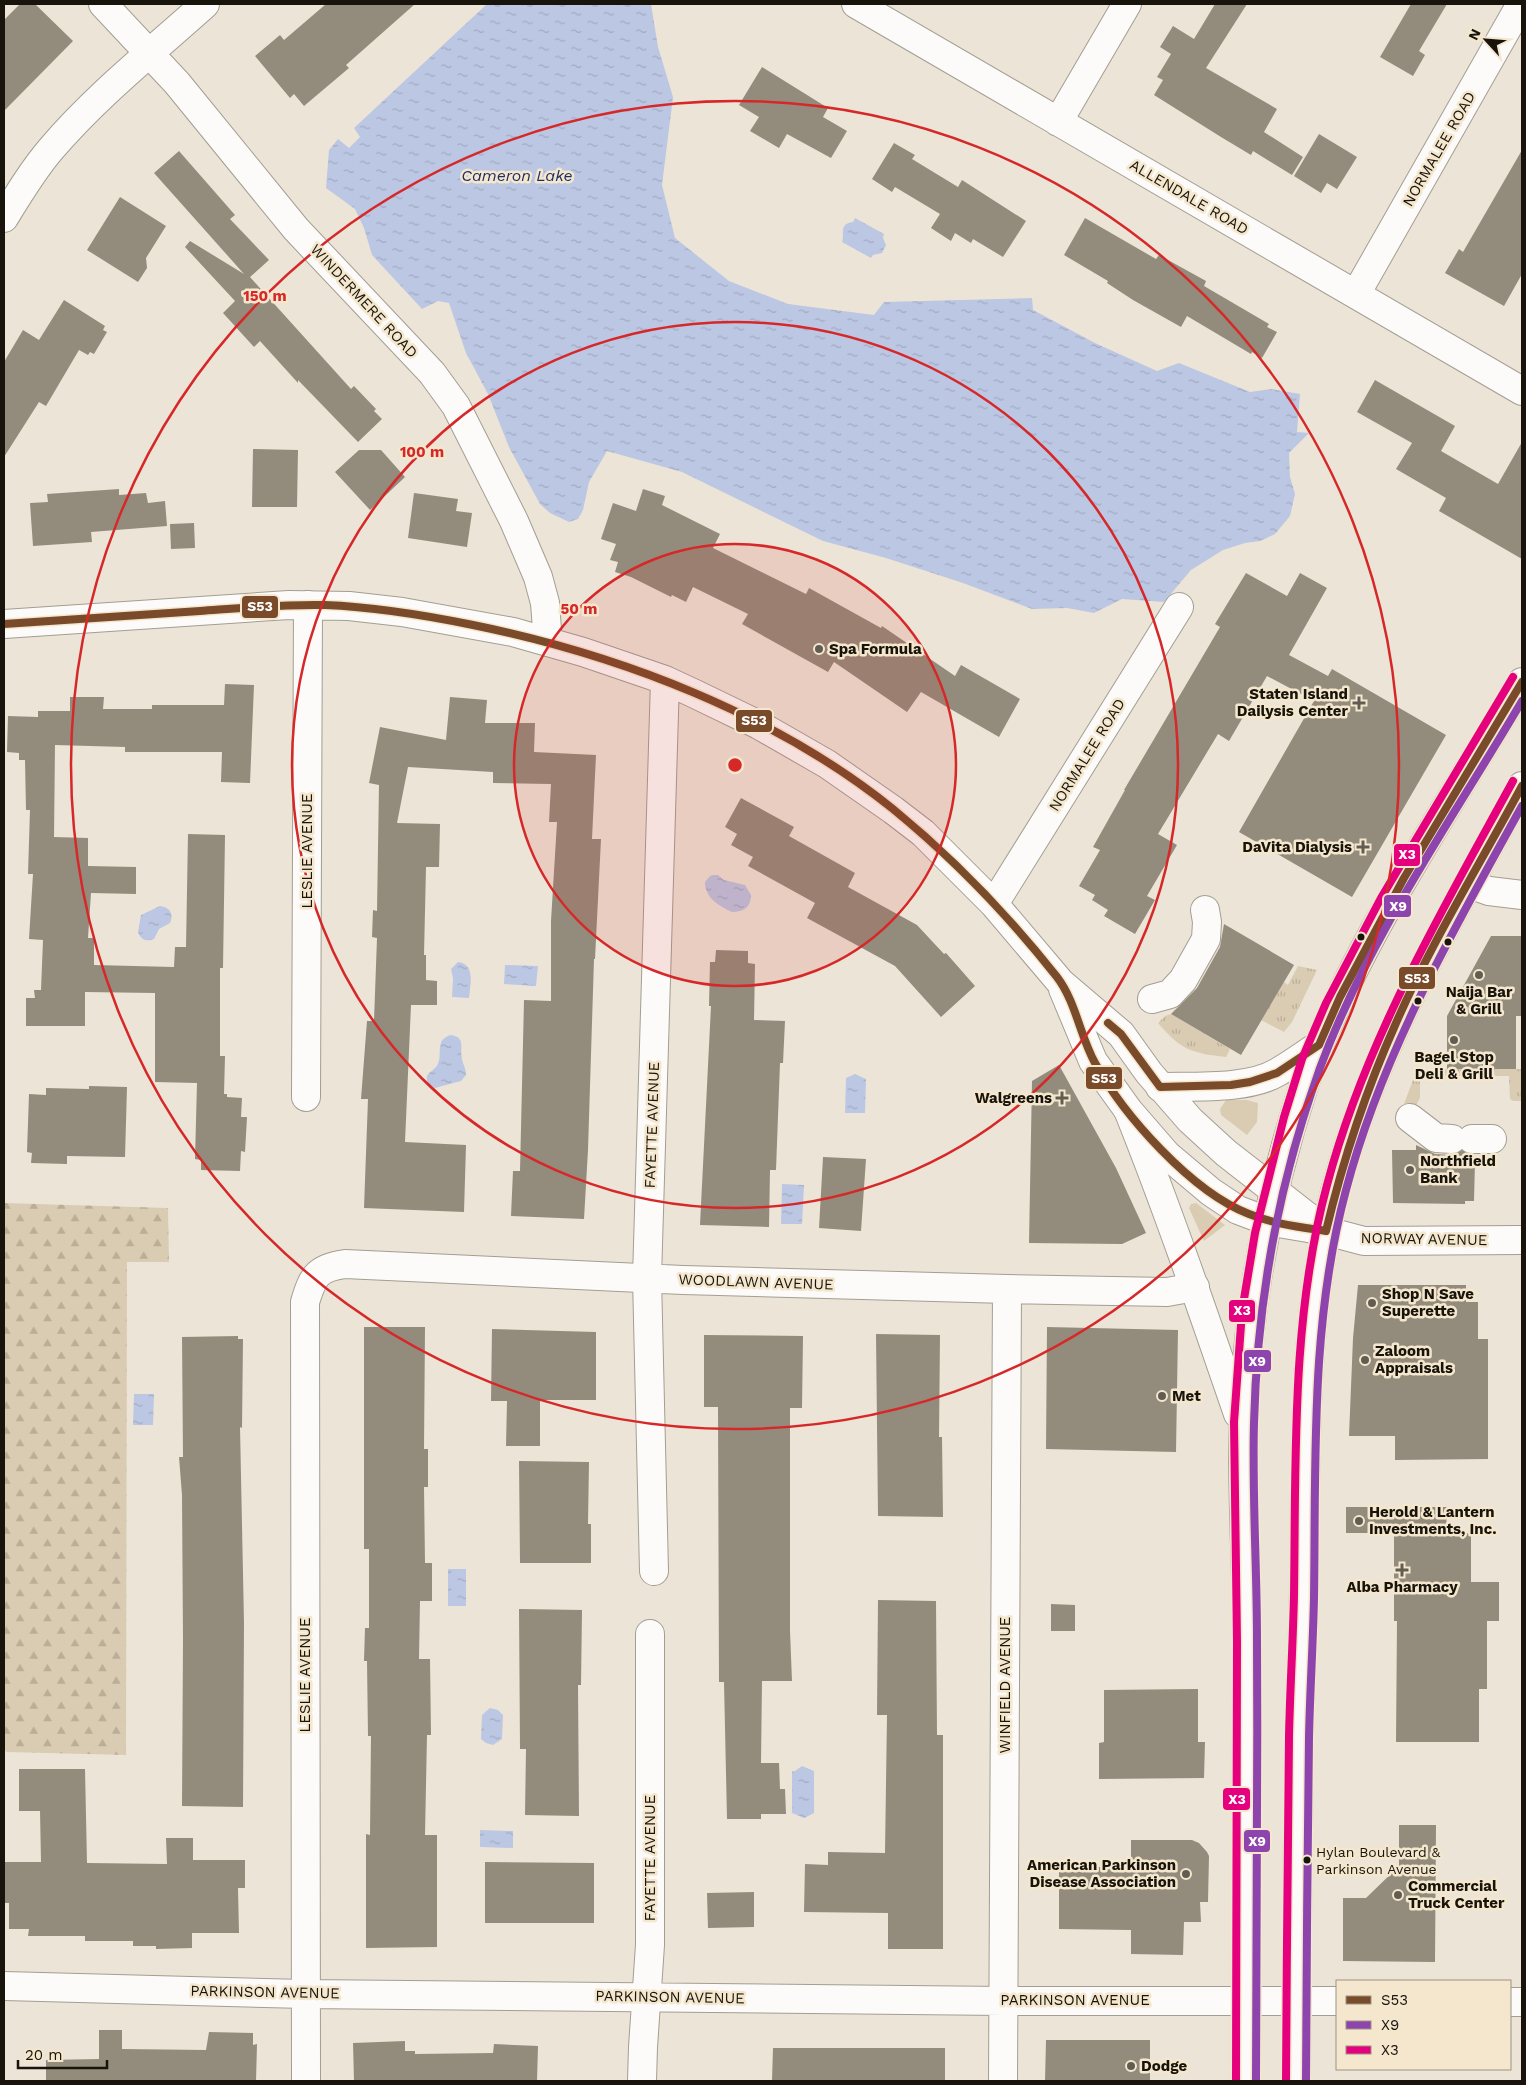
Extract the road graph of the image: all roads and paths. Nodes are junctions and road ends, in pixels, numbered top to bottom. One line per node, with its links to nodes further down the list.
1 (103, 4): 6 (street, WINDERMERE ROAD)
2 (205, 4): 6 (street)
3 (856, 4): 7 (street, ALLENDALE ROAD)
4 (1127, 4): 7 (street)
5 (1521, 4): 9 (street, NORMALEE ROAD)
6 (150, 53): 8 (street); 14 (street, WINDERMERE ROAD)
7 (1058, 122): 9 (street, ALLENDALE ROAD)
8 (4, 218)
9 (1356, 294): 10 (street, ALLENDALE ROAD)
10 (1522, 392)
11 (308, 605): 13 (street); 14 (street); 26 (street, LESLIE AVENUE)
12 (1179, 607): 20 (street, NORMALEE ROAD)
13 (4, 624)
14 (548, 642): 15 (street)
15 (664, 680): 20 (street); 35 (street, FAYETTE AVENUE)
16 (1522, 682): 24 (street)
17 (1522, 786): 18 (street)
18 (1469, 884): 19 (street); 32 (street)
19 (1522, 895)
20 (994, 904): 22 (street)
21 (1205, 910): 23 (street)
22 (1061, 983): 25 (street); 27 (street)
23 (1152, 999)
24 (1319, 1045): 25 (street); 30 (street)
25 (1160, 1087): 30 (street)
26 (306, 1097)
27 (1128, 1110): 31 (street, NORWAY AVENUE); 36 (street)
28 (1410, 1118): 29 (street)
29 (1472, 1139)
30 (1274, 1190): 31 (street); 32 (street)
31 (1267, 1221): 32 (street, NORWAY AVENUE); 38 (street)
32 (1326, 1231): 33 (street, NORWAY AVENUE); 45 (street)
33 (1522, 1240)
34 (318, 1272): 35 (street, WOODLAWN AVENUE); 42 (street, LESLIE AVENUE)
35 (648, 1278): 37 (street, WOODLAWN AVENUE); 39 (street, FAYETTE AVENUE)
36 (1195, 1287): 37 (street, WOODLAWN AVENUE); 38 (street)
37 (1007, 1289): 46 (street, WINFIELD AVENUE)
38 (1244, 1431): 44 (street)
39 (654, 1571)
40 (650, 1634): 43 (street, FAYETTE AVENUE)
41 (4, 1986): 42 (street, PARKINSON AVENUE)
42 (305, 1994): 43 (street, PARKINSON AVENUE); 48 (street, LESLIE AVENUE)
43 (646, 1997): 46 (street, PARKINSON AVENUE); 49 (street, FAYETTE AVENUE)
44 (1247, 2000): 45 (street, PARKINSON AVENUE); 46 (street, PARKINSON AVENUE); 51 (street)
45 (1297, 2000): 47 (street, PARKINSON AVENUE); 52 (street)
46 (1004, 2001): 50 (street, WINFIELD AVENUE)
47 (1336, 2001)
48 (306, 2081)
49 (642, 2081)
50 (1003, 2081)
51 (1246, 2081)
52 (1296, 2081)

